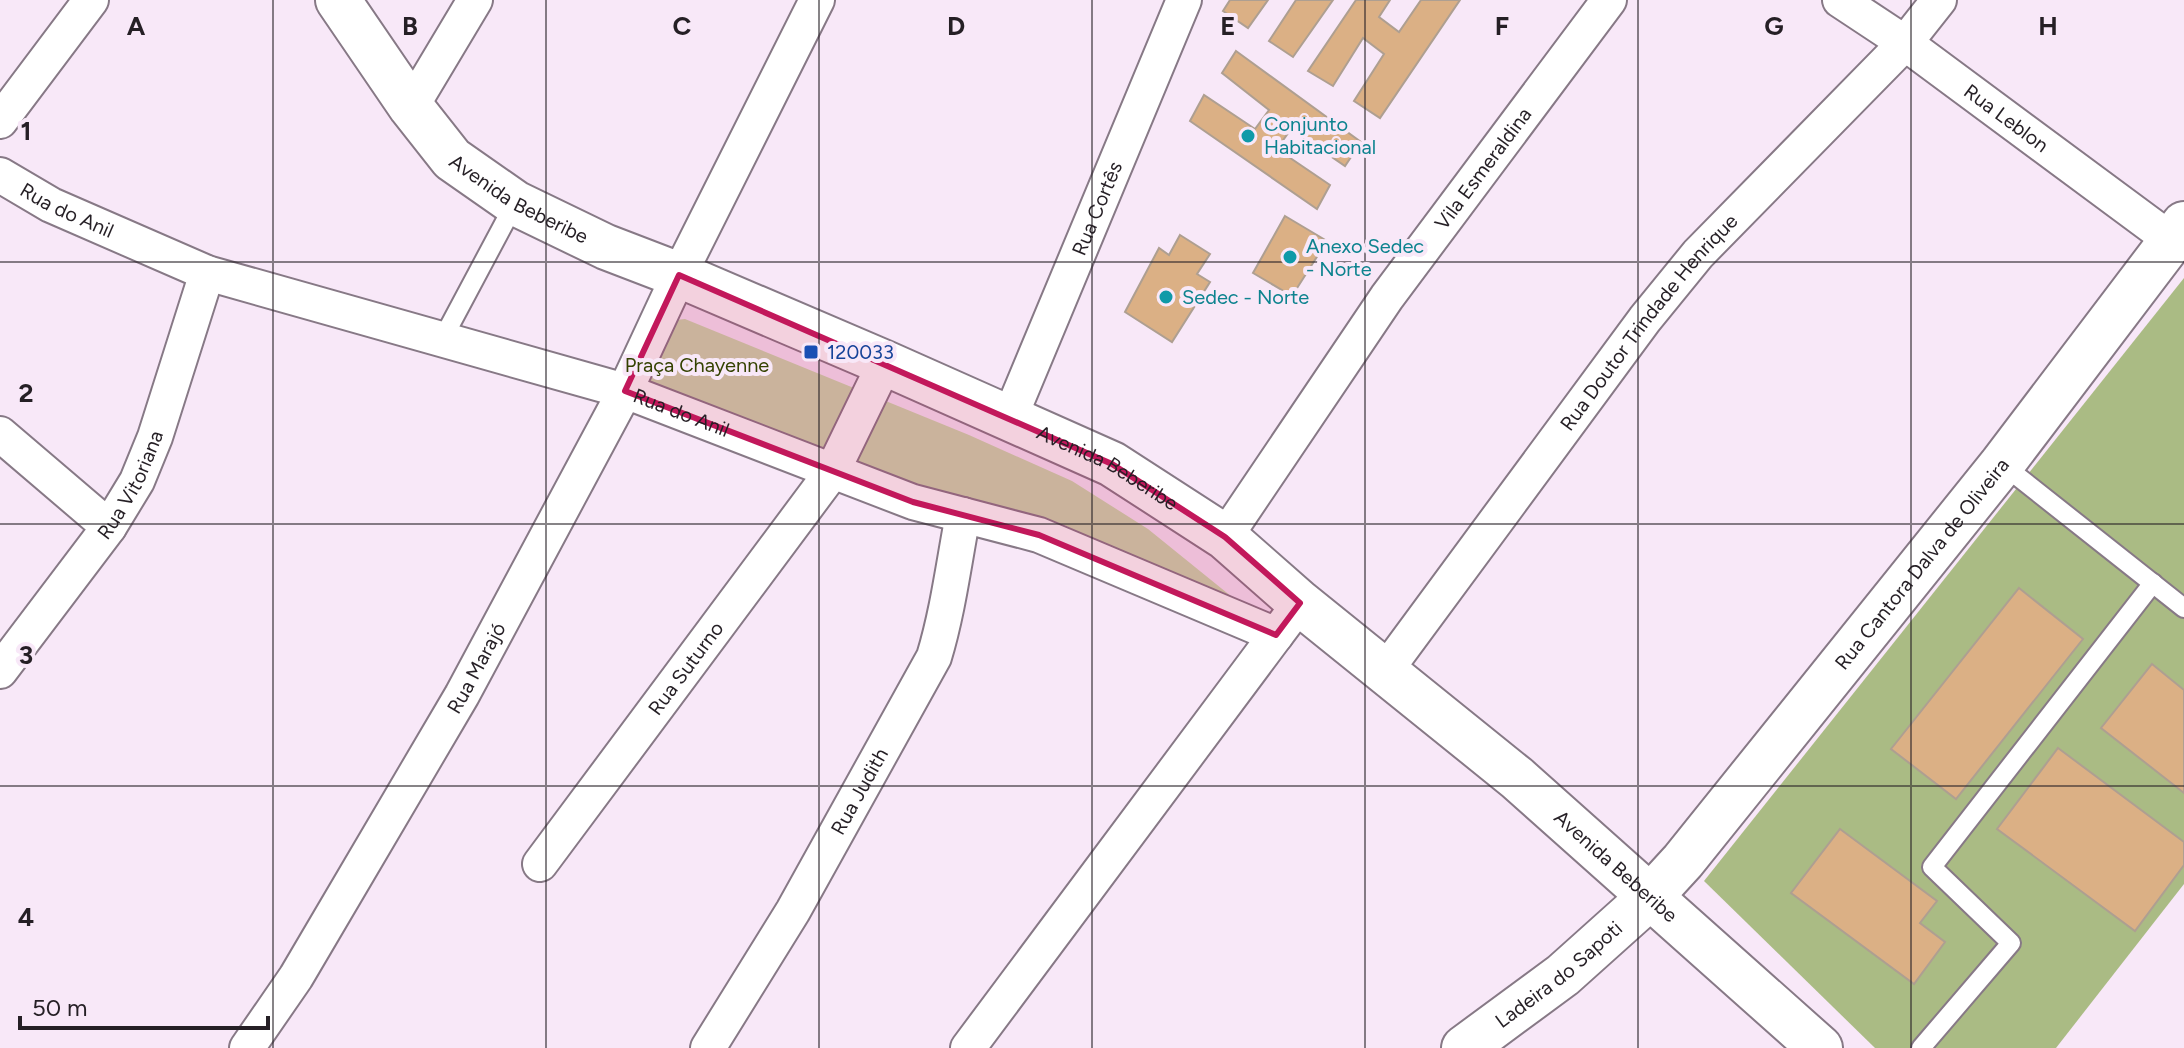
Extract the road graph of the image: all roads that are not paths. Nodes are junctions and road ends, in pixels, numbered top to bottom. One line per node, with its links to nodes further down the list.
1 (91, 0): 11 (street)
2 (338, 0): 10 (main road, Avenida Beberibe)
3 (475, 0): 10 (street)
4 (817, 0): 16 (street, Rua Marajó)
5 (1184, 0): 20 (street, Rua Cortês)
6 (1609, 0): 26 (street, Vila Esmeraldina)
7 (1840, 0): 9 (street, Rua Leblon)
8 (1939, 0): 9 (street, Rua Doutor Trindade Henrique)
9 (1905, 43): 14 (street, Rua Leblon); 30 (street, Rua Doutor Trindade Henrique)
10 (411, 107): 13 (main road, Avenida Beberibe)
11 (0, 121)
12 (0, 175): 15 (street, Rua do Anil)
13 (515, 203): 16 (main road, Avenida Beberibe); 17 (lane)
14 (2178, 232): 22 (main road, Rua Cantora Dalva de Oliveira)
15 (207, 273): 17 (street, Rua do Anil); 25 (street, Rua Vitoriana)
16 (679, 275): 18 (main road, Avenida Beberibe); 19 (street, Rua Marajó)
17 (442, 340): 19 (street, Rua do Anil)
18 (885, 363): 20 (main road, Avenida Beberibe); 23 (street, Rua Suturno)
19 (625, 391): 23 (street, Rua do Anil); 34 (street, Rua Marajó)
20 (1010, 417): 26 (main road, Avenida Beberibe)
21 (0, 434): 25 (street)
22 (2002, 464): 27 (lane); 33 (main road, Rua Cantora Dalva de Oliveira)
23 (832, 472): 24 (street, Rua do Anil); 32 (street, Rua Suturno)
24 (963, 515): 29 (street, Rua do Anil); 35 (street, Rua Judith)
25 (109, 527): 31 (street, Rua Vitoriana)
26 (1225, 537): 29 (main road, Avenida Beberibe)
27 (2153, 583): 28 (lane); 39 (lane)
28 (2184, 608)
29 (1288, 619): 30 (main road, Avenida Beberibe); 36 (street)
30 (1386, 670): 33 (main road, Avenida Beberibe)
31 (0, 671)
32 (540, 864)
33 (1650, 897): 37 (main road, Ladeira do Sapoti); 38 (main road, Avenida Beberibe)
34 (247, 1048)
35 (708, 1048)
36 (968, 1048)
37 (1464, 1048)
38 (1820, 1048)
39 (1921, 1048)

